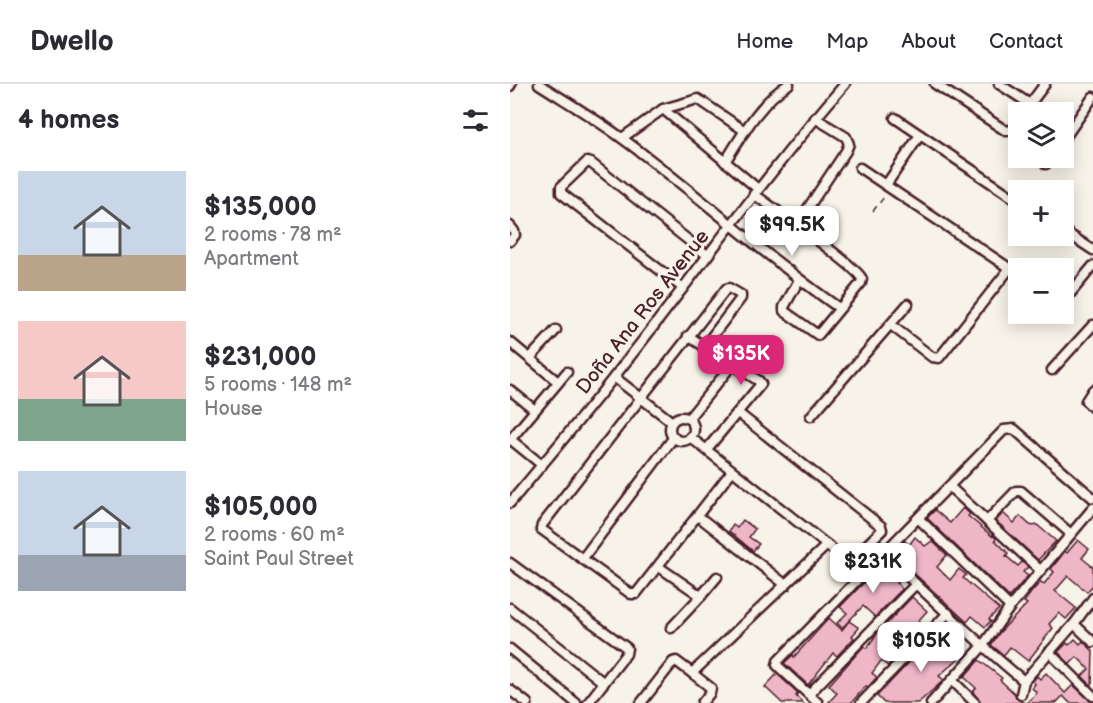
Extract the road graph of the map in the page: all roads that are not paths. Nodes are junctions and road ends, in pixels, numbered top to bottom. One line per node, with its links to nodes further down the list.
1 (539, 84): 17 (street)
2 (789, 84): 14 (street)
3 (845, 84): 11 (street, Doña Ana Ros Avenue)
4 (935, 84): 15 (street)
5 (999, 84): 8 (street)
6 (1045, 84): 9 (street)
7 (1093, 97): 13 (street)
8 (1027, 102)
9 (1032, 102)
10 (663, 109): 14 (street); 17 (street); 18 (street)
11 (815, 118): 21 (street, Doña Ana Ros Avenue); 25 (street)
12 (895, 118): 16 (street)
13 (1074, 125)
14 (745, 131): 18 (street)
15 (1008, 131)
16 (921, 135): 20 (street); 22 (street)
17 (622, 138): 23 (street)
18 (725, 162): 21 (street)
19 (860, 168): 20 (street)
20 (888, 187): 31 (street)
21 (756, 191): 23 (street, Doña Ana Ros Avenue); 25 (street)
22 (1008, 194)
23 (732, 225): 29 (street, Doña Ana Ros Avenue); 33 (street)
24 (510, 226): 27 (street)
25 (796, 226): 37 (street)
26 (1074, 238): 28 (street)
27 (510, 241)
28 (1093, 250)
29 (707, 255): 34 (street, Doña Ana Ros Avenue); 34 (street)
30 (1093, 266): 35 (street)
31 (1008, 267)
32 (1008, 271): 38 (street)
33 (799, 280): 37 (street); 37 (street)
34 (683, 288): 48 (street, Doña Ana Ros Avenue)
35 (1074, 289)
36 (908, 304): 38 (street)
37 (839, 308)
38 (891, 325): 56 (street)
39 (1093, 325): 46 (street)
40 (556, 330): 44 (street)
41 (688, 336): 43 (street); 43 (street); 52 (street)
42 (510, 342): 44 (street)
43 (704, 347): 45 (street)
44 (530, 358): 49 (street)
45 (732, 365): 55 (street); 57 (street)
46 (1052, 370)
47 (567, 372): 49 (street)
48 (614, 377): 52 (street); 63 (street, Doña Ana Ros Avenue)
49 (558, 382): 54 (street)
50 (510, 390): 54 (street)
51 (1093, 390): 53 (street)
52 (641, 397): 58 (street); 75 (street)
53 (1093, 408)
54 (535, 410): 61 (street)
55 (738, 413): 62 (street); 73 (street)
56 (811, 416)
57 (688, 419): 58 (street); 60 (street)
58 (672, 422): 59 (street)
59 (674, 437): 60 (street); 75 (street)
60 (690, 437): 62 (street)
61 (510, 440): 63 (street)
62 (707, 449): 64 (street)
63 (542, 465): 67 (street, Doña Ana Ros Avenue)
64 (732, 471): 69 (street); 73 (street)
65 (950, 487): 66 (street); 70 (street); 71 (street)
66 (1093, 498)
67 (510, 503)
68 (1093, 508): 72 (street)
69 (698, 516): 77 (street); 81 (street)
70 (919, 519): 74 (street); 84 (street)
71 (987, 521): 72 (street); 78 (street)
72 (1071, 534): 78 (street)
73 (827, 545): 81 (street)
74 (884, 554): 80 (street); 98 (street)
75 (583, 558): 77 (street)
76 (510, 563): 96 (street)
77 (659, 567): 82 (street)
78 (1040, 570): 84 (street)
79 (717, 577): 82 (street)
80 (916, 584): 86 (street); 98 (street)
81 (786, 585): 93 (street)
82 (701, 596): 88 (street)
83 (1093, 598): 87 (street)
84 (1010, 607): 90 (street)
85 (510, 608): 96 (street)
86 (948, 613): 90 (street); 107 (street)
87 (1074, 624): 89 (street); 92 (street)
88 (671, 628)
89 (1093, 642)
90 (982, 647): 94 (street); 95 (street)
91 (510, 649): 102 (street)
92 (1049, 652): 95 (street); 100 (street)
93 (692, 673): 104 (street); 105 (street)
94 (953, 681): 108 (street); 109 (street)
95 (1024, 681): 99 (street)
96 (604, 683): 103 (street)
97 (510, 690): 101 (street)
98 (809, 694): 106 (street)
99 (1020, 694)
100 (1093, 696)
101 (527, 703)
102 (576, 703)
103 (588, 703)
104 (641, 703)
105 (702, 703)
106 (818, 703)
107 (861, 703)
108 (931, 703)
109 (975, 703)

